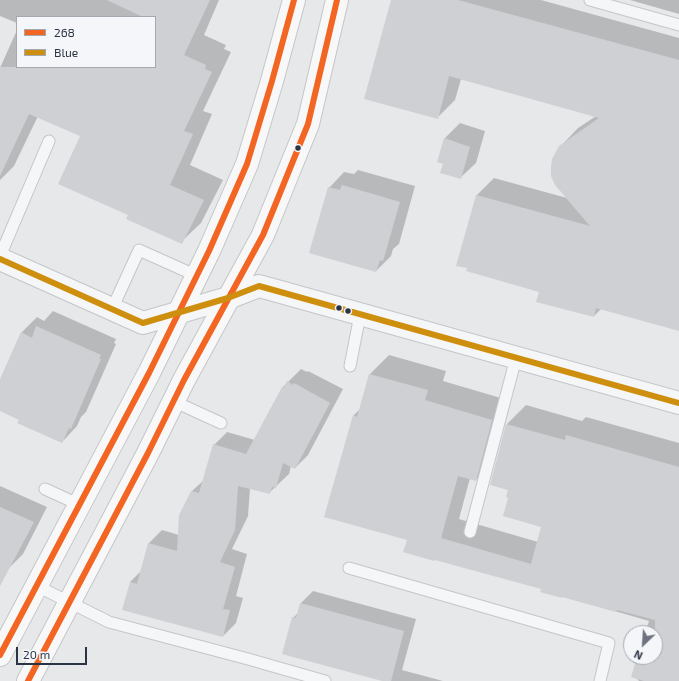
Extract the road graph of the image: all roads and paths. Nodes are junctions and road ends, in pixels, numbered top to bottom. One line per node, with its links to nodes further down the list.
1 (294, 0): 7 (main road)
2 (337, 0): 8 (main road)
3 (590, 0): 4 (lane)
4 (679, 26)
5 (49, 141): 6 (lane)
6 (0, 257): 9 (street)
7 (197, 276): 9 (lane); 10 (main road)
8 (228, 298): 10 (street); 11 (street); 14 (main road)
9 (112, 309): 10 (street)
10 (179, 312): 18 (main road)
11 (360, 314): 12 (street); 13 (lane)
12 (516, 358): 15 (street); 19 (lane)
13 (350, 366)
14 (173, 401): 16 (lane); 22 (main road)
15 (679, 403)
16 (221, 423)
17 (45, 489): 18 (lane)
18 (80, 505): 21 (main road)
19 (470, 532)
20 (349, 568): 26 (lane)
21 (36, 586): 22 (lane); 23 (main road)
22 (69, 603): 24 (main road); 25 (lane)
23 (0, 655)
24 (28, 681)
25 (326, 681)
26 (600, 681)

